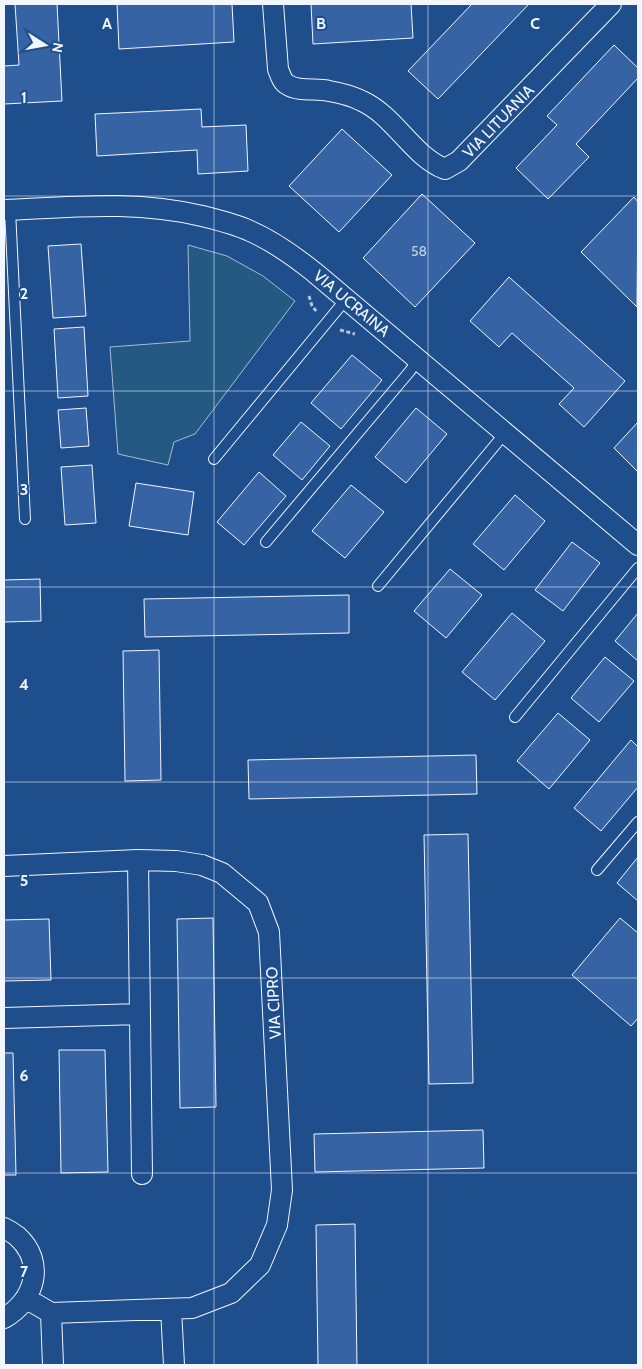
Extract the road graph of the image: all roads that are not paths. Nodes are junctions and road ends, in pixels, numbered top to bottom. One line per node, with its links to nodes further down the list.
1 (273, 4): 2 (street, VIA LITUANIA)
2 (611, 4)
3 (7, 210): 4 (street, VIA UCRAINA); 8 (lane)
4 (347, 298): 5 (street, VIA UCRAINA); 7 (lane)
5 (419, 358): 6 (street, VIA UCRAINA); 9 (lane)
6 (506, 432): 10 (street, VIA UCRAINA); 12 (lane)
7 (214, 459)
8 (25, 519)
9 (266, 542)
10 (638, 545)
11 (638, 568): 13 (lane)
12 (378, 586)
13 (515, 717)
14 (638, 822): 17 (lane)
15 (138, 860): 16 (street, VIA CIPRO); 18 (street); 23 (street, VIA CIPRO)
16 (4, 866)
17 (597, 870)
18 (140, 1014): 19 (street); 20 (street)
19 (4, 1018)
20 (142, 1174)
21 (4, 1228): 22 (street)
22 (27, 1299): 24 (street); 25 (street)
23 (171, 1308): 24 (street, VIA CIPRO); 27 (street)
24 (51, 1313): 26 (street)
25 (4, 1318)
26 (52, 1365)
27 (174, 1365)

